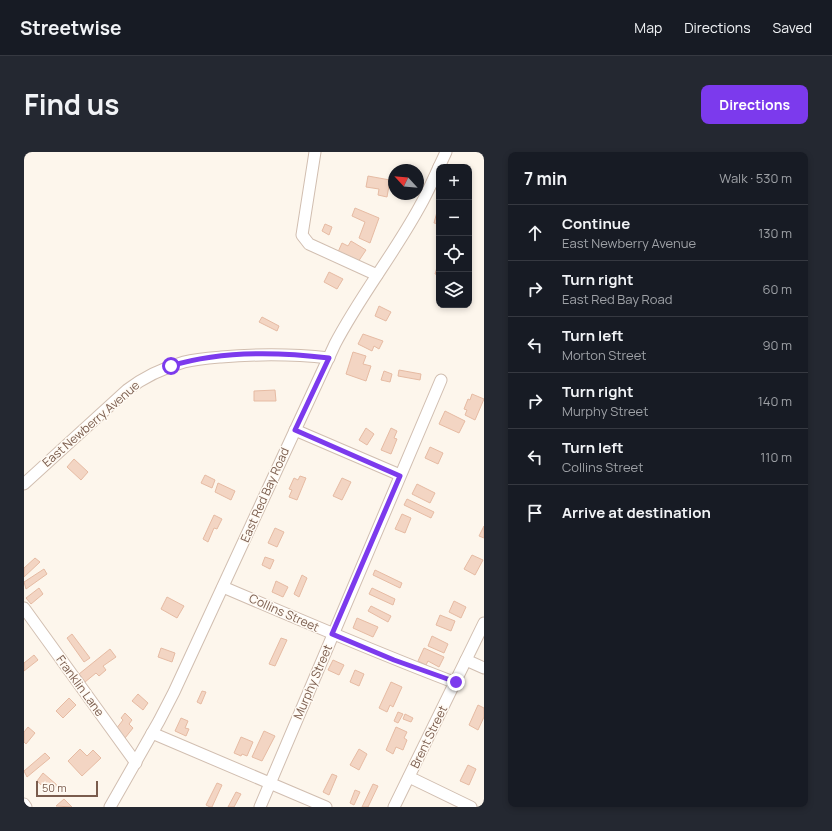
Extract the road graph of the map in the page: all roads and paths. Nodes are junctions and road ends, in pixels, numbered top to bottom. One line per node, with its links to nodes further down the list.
1 (315, 152): 5 (street)
2 (446, 152): 3 (street, East Red Bay Road)
3 (440, 164)
4 (436, 174): 5 (street, East Red Bay Road)
5 (377, 275): 6 (street, East Red Bay Road)
6 (329, 358): 8 (street, East Red Bay Road); 10 (street, East Newberry Avenue)
7 (441, 380): 9 (street, Murphy Street)
8 (295, 430): 9 (street); 11 (street, East Red Bay Road)
9 (400, 476): 14 (street, Murphy Street)
10 (24, 484)
11 (224, 586): 14 (street, Collins Street); 18 (street, East Red Bay Road)
12 (24, 608): 19 (street, Franklin Lane)
13 (484, 623): 15 (street, Brent Street)
14 (332, 634): 17 (street, Collins Street); 21 (street, Murphy Street)
15 (466, 660): 16 (street); 17 (street, Brent Street)
16 (484, 668)
17 (456, 682): 20 (street, Brent Street)
18 (152, 733): 19 (street, East Red Bay Road); 21 (street)
19 (136, 763): 24 (street, East Red Bay Road)
20 (409, 776): 27 (street, Brent Street); 28 (street)
21 (270, 783): 25 (street, Murphy Street); 26 (street)
22 (24, 804): 23 (street)
23 (26, 807)
24 (110, 807)
25 (260, 807)
26 (326, 807)
27 (394, 807)
28 (471, 807)

